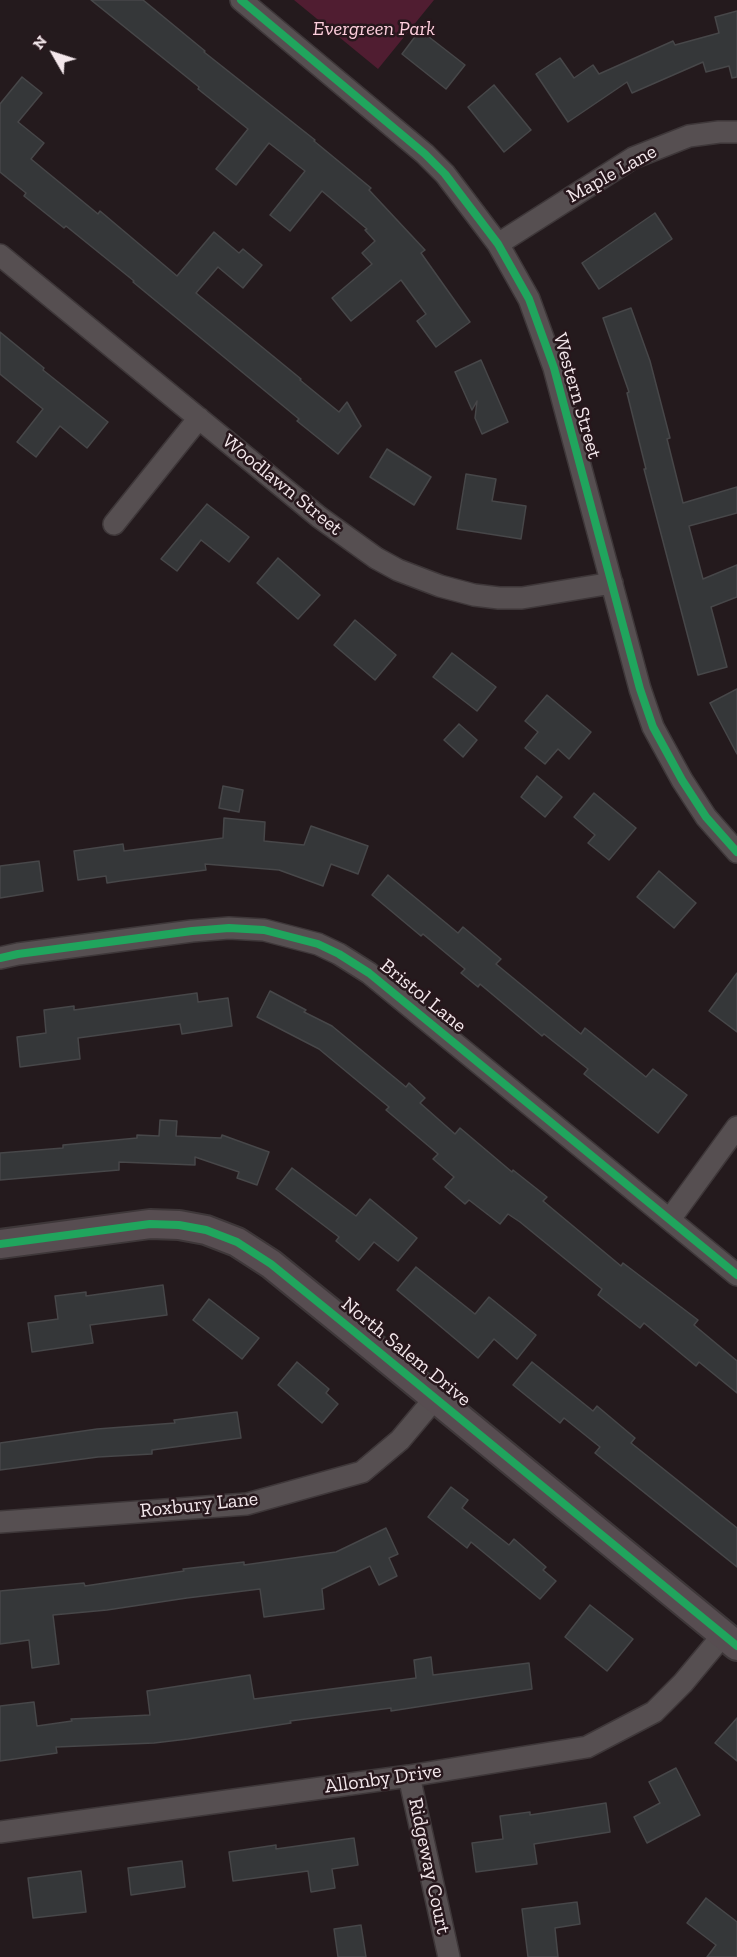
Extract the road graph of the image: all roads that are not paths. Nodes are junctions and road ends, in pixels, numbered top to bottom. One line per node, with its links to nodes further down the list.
1 (241, 0): 3 (street, Western Street)
2 (737, 132): 3 (street, Maple Lane)
3 (498, 244): 7 (street, Western Street)
4 (0, 255): 5 (street, Woodlawn Street)
5 (199, 418): 6 (street); 7 (street, Woodlawn Street)
6 (114, 524)
7 (612, 583): 8 (street, Western Street)
8 (737, 852)
9 (9, 956): 11 (street, Bristol Lane)
10 (737, 1127): 11 (street)
11 (670, 1219): 13 (street, Bristol Lane)
12 (0, 1244): 14 (street, North Salem Drive)
13 (737, 1275)
14 (436, 1397): 15 (street, Roxbury Lane); 16 (street, North Salem Drive)
15 (0, 1522)
16 (730, 1640): 17 (street, Allonby Drive)
17 (409, 1776): 18 (street, Allonby Drive); 19 (street, Ridgeway Court)
18 (0, 1832)
19 (449, 1957)

